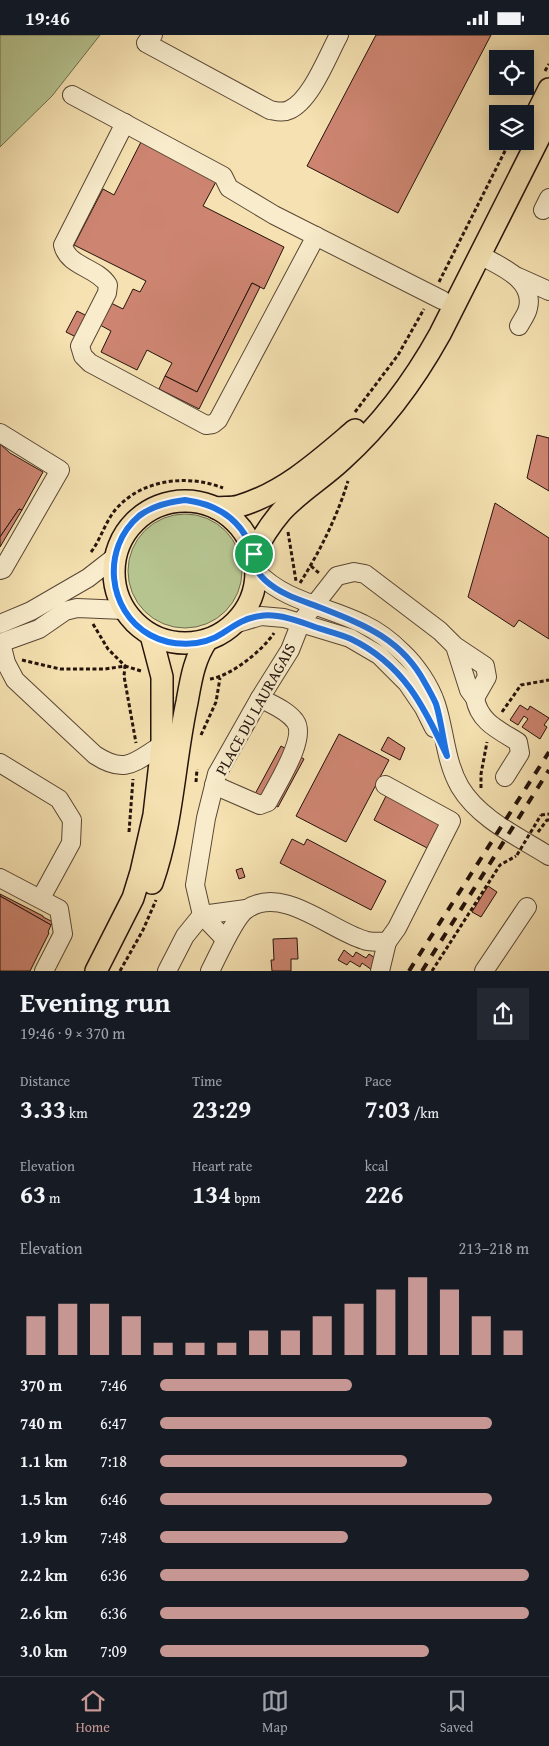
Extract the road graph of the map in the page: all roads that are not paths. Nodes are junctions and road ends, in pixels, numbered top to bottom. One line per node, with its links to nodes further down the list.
1 (153, 35): 2 (street)
2 (339, 35)
3 (549, 89): 5 (main road)
4 (72, 95): 7 (street)
5 (534, 119)
6 (549, 119): 10 (main road)
7 (125, 123): 9 (street); 9 (street)
8 (518, 150): 13 (main road)
9 (316, 236): 13 (street)
10 (480, 255): 11 (street); 18 (main road)
11 (518, 277): 12 (street); 14 (street)
12 (549, 291)
13 (437, 298): 16 (main road)
14 (520, 326)
15 (0, 433): 19 (street)
16 (216, 508): 17 (main road); 18 (main road)
17 (115, 557): 21 (main road); 23 (street)
18 (255, 562): 20 (street); 24 (main road)
19 (0, 570)
20 (314, 605): 22 (street, PLACE DU LAURAGAIS); 30 (street); 32 (street, PLACE DU LAURAGAIS)
21 (124, 610): 25 (main road); 27 (street)
22 (301, 622): 24 (street); 28 (street, PLACE DU LAURAGAIS); 30 (street)
23 (0, 624)
24 (234, 624): 26 (main road)
25 (151, 635): 26 (main road); 29 (main road)
26 (207, 640): 45 (main road)
27 (0, 643): 29 (street)
28 (260, 698): 33 (street, PLACE DU LAURAGAIS); 33 (street)
29 (162, 745): 44 (main road)
30 (447, 756): 35 (street)
31 (0, 763): 37 (street)
32 (504, 777)
33 (214, 785): 40 (street, PLACE DU LAURAGAIS)
34 (386, 785): 42 (street)
35 (549, 856)
36 (0, 878): 37 (street)
37 (41, 898): 43 (street)
38 (527, 907): 49 (street)
39 (246, 909): 40 (street); 41 (street); 42 (street)
40 (202, 915): 41 (street); 46 (street)
41 (225, 939): 47 (street)
42 (387, 942): 48 (street)
43 (44, 971)
44 (96, 971)
45 (110, 971)
46 (168, 971)
47 (210, 971)
48 (380, 971)
49 (484, 971)

